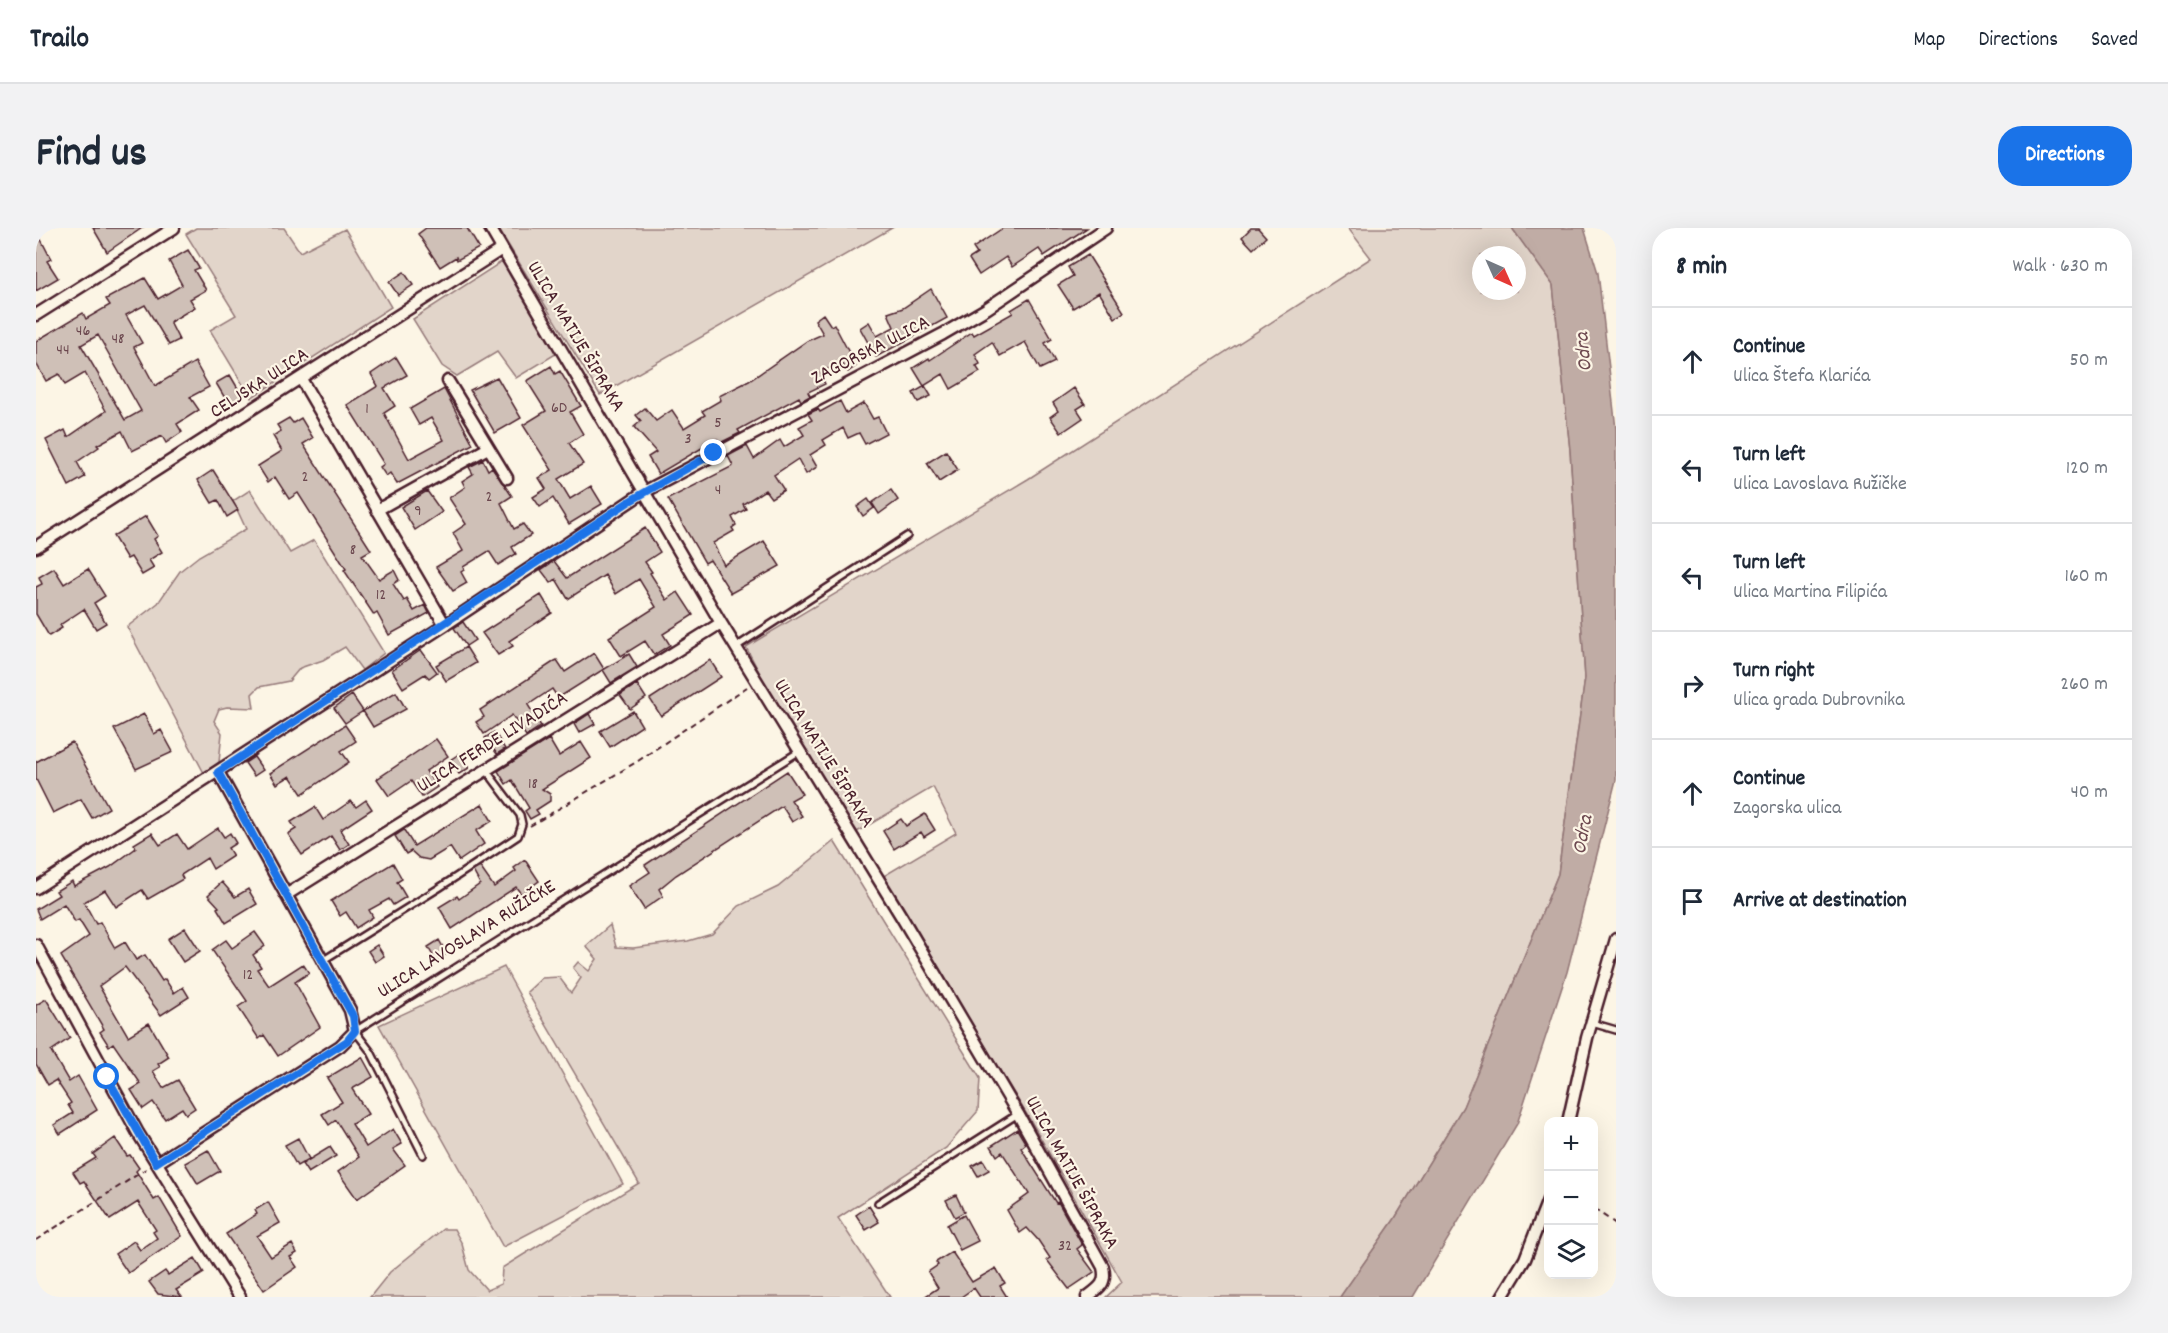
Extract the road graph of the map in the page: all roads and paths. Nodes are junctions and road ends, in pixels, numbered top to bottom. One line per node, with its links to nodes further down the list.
1 (174, 228): 5 (street)
2 (490, 228): 4 (street, ULICA MATIJE ŠIPRAKA)
3 (1106, 228): 10 (street, ZAGORSKA ULICA)
4 (502, 249): 6 (street, CELJSKA ULICA); 10 (street, ULICA MATIJE ŠIPRAKA)
5 (36, 315)
6 (301, 379): 11 (street); 13 (street, CELJSKA ULICA)
7 (448, 381): 8 (street)
8 (488, 448): 9 (street); 11 (street)
9 (507, 478)
10 (644, 492): 14 (street, ULICA MATIJE ŠIPRAKA); 15 (street, ZAGORSKA ULICA)
11 (377, 510): 15 (street)
12 (907, 536): 16 (lane)
13 (36, 547)
14 (721, 623): 16 (street, ULICA MATIJE ŠIPRAKA); 19 (street, ULICA FERDE LIVADIĆA)
15 (445, 625): 20 (street, ZAGORSKA ULICA)
16 (736, 647): 17 (street, ULICA MATIJE ŠIPRAKA)
17 (756, 681): 18 (street, ULICA MATIJE ŠIPRAKA); 21 (path)
18 (800, 751): 30 (lane, ULICA LAVOSLAVA RUŽIČKE); 31 (street, ULICA MATIJE ŠIPRAKA)
19 (485, 769): 21 (lane); 23 (street, ULICA FERDE LIVADIĆA)
20 (218, 772): 22 (street, ZAGORSKA ULICA); 23 (street)
21 (522, 828): 27 (lane)
22 (36, 888)
23 (286, 895): 27 (street)
24 (1616, 939): 26 (street)
25 (36, 945): 34 (street)
26 (1613, 960): 28 (street)
27 (322, 961): 30 (street)
28 (1592, 1023): 29 (lane); 32 (street)
29 (1616, 1030)
30 (355, 1031): 33 (lane); 34 (street, ULICA LAVOSLAVA RUŽIČKE)
31 (1018, 1114): 35 (lane); 41 (street, ULICA MATIJE ŠIPRAKA)
32 (1569, 1117)
33 (423, 1155)
34 (156, 1163): 39 (path); 40 (street)
35 (878, 1203)
36 (1544, 1210): 42 (street)
37 (1598, 1212): 38 (path)
38 (1616, 1224)
39 (36, 1240)
40 (240, 1297)
41 (1087, 1297)
42 (1502, 1297)

